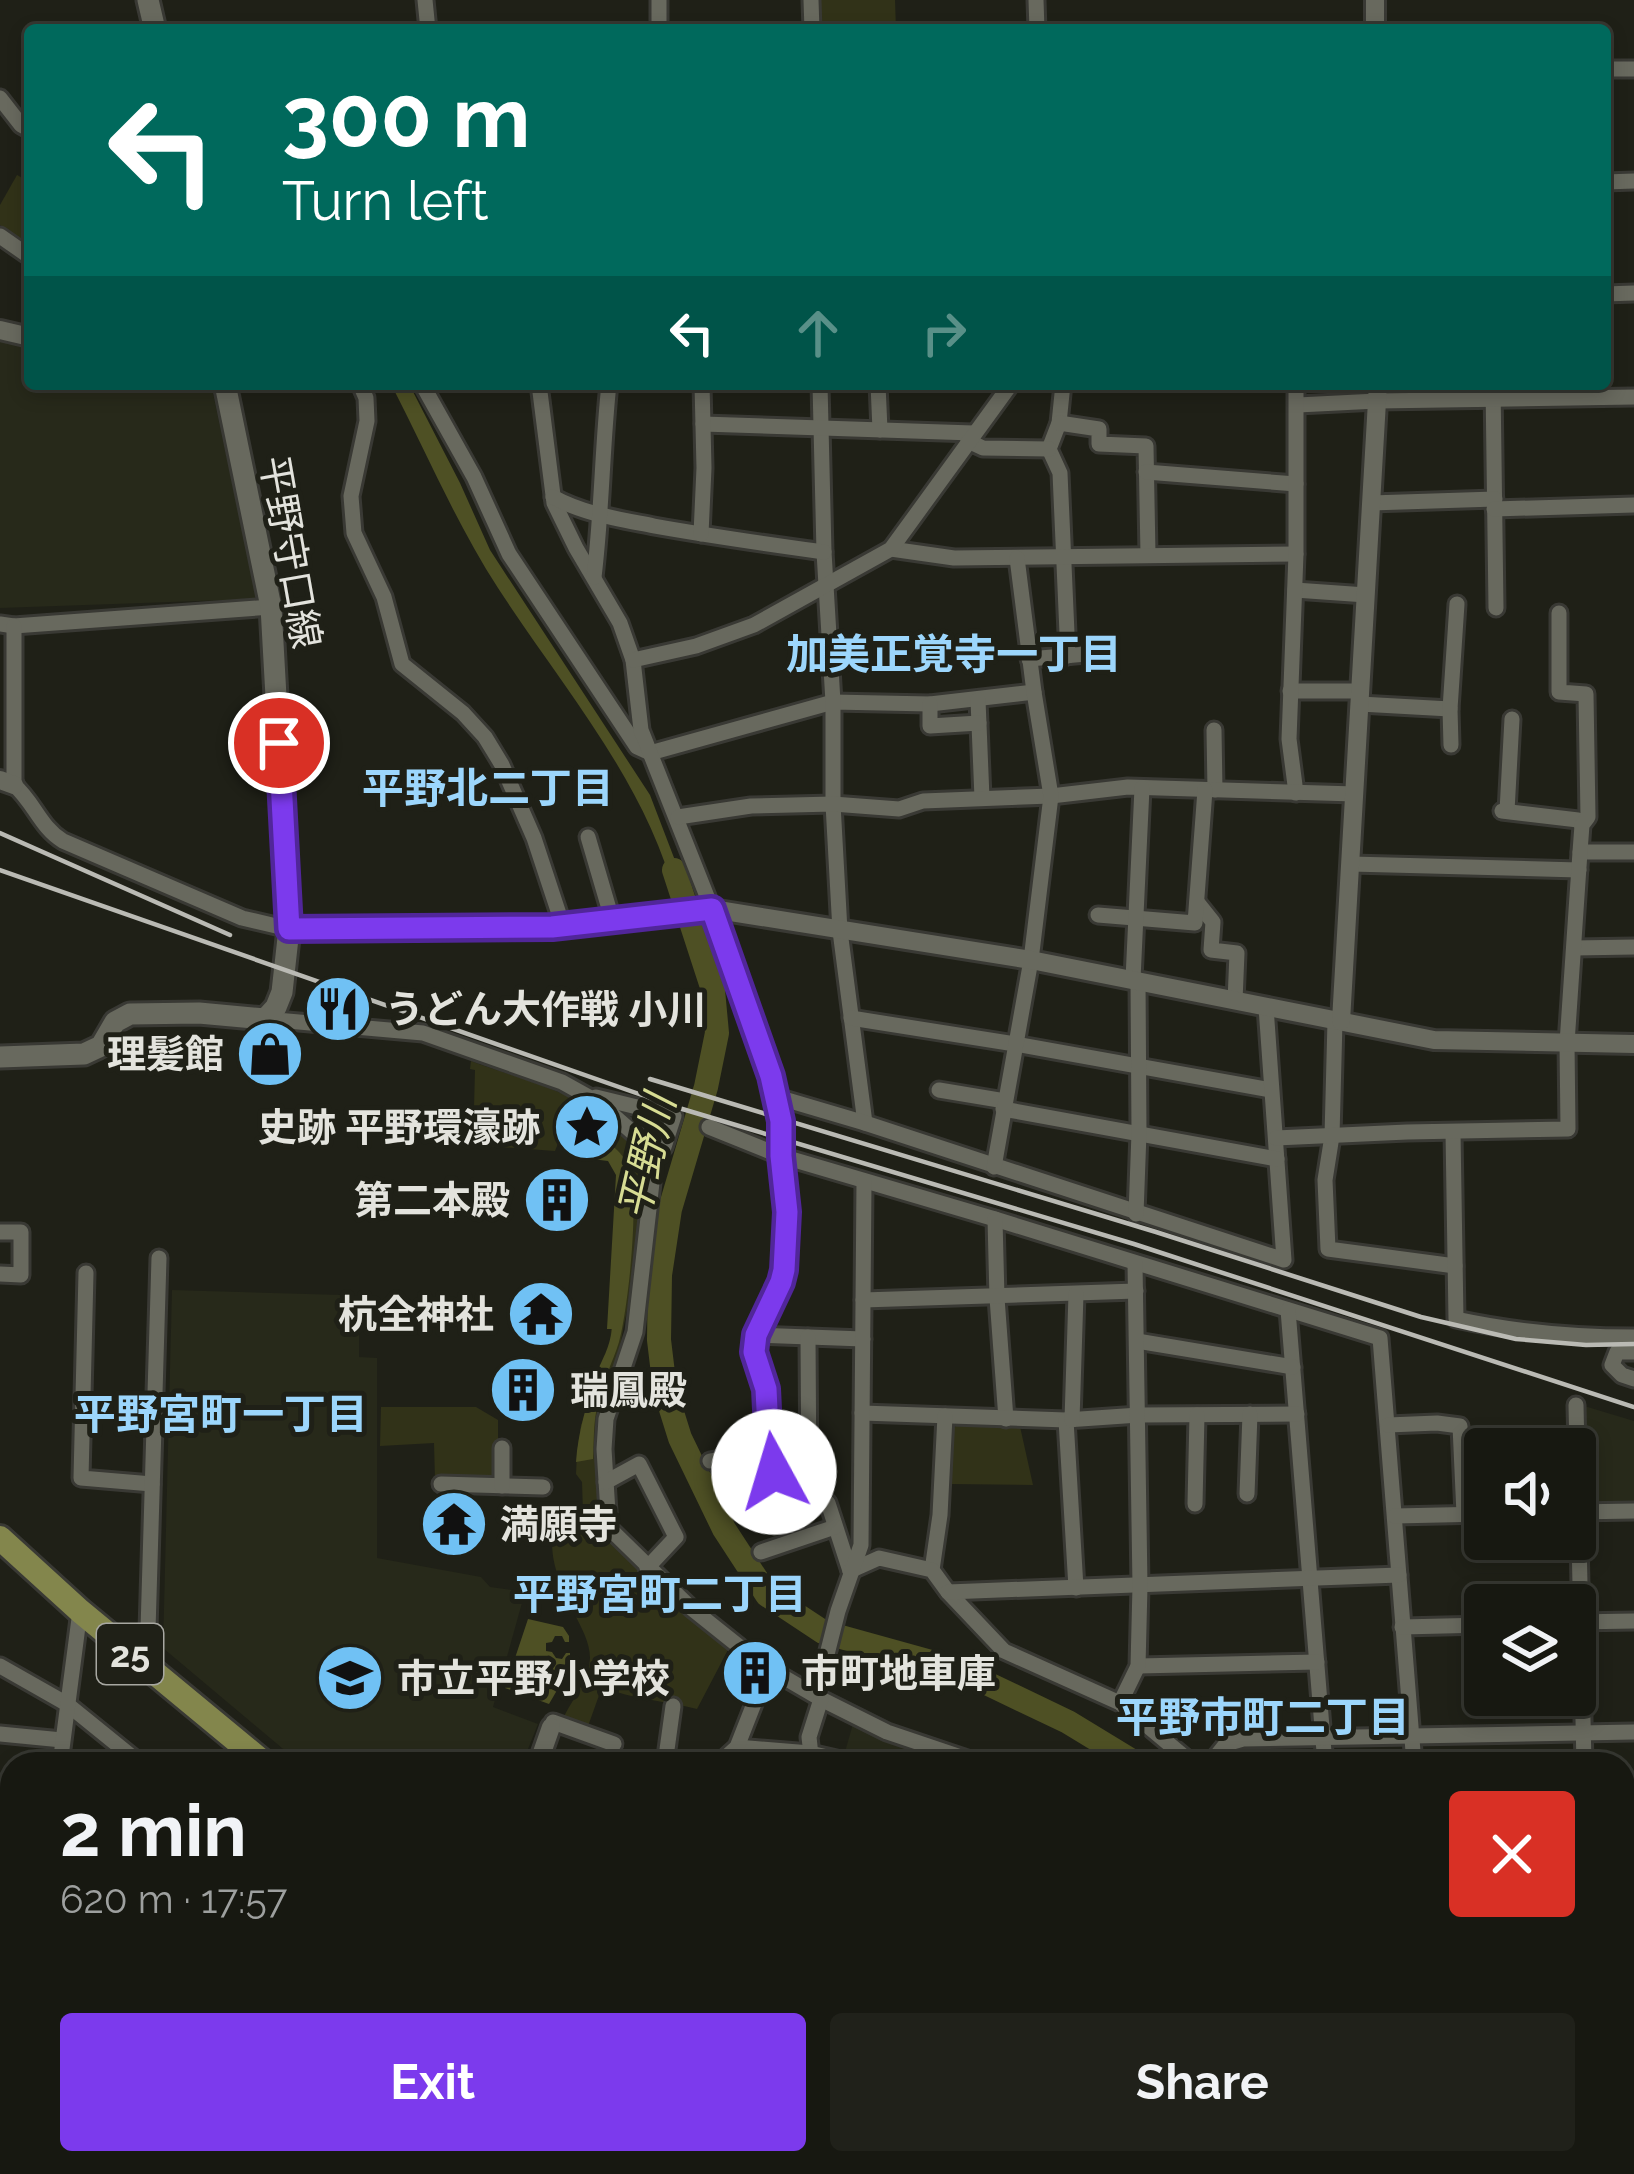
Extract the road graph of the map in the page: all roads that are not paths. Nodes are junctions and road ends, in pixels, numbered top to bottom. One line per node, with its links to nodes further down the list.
1 (0, 98): 2 (street)
2 (24, 127)
3 (226, 390): 43 (main road, 平野守口線)
4 (363, 390): 83 (street)
5 (425, 390): 62 (street)
6 (540, 390): 26 (street)
7 (608, 390): 30 (street)
8 (702, 390): 19 (street)
9 (820, 390): 20 (street)
10 (878, 390): 21 (street)
11 (1006, 390): 22 (street)
12 (1062, 390): 18 (street)
13 (1297, 390): 17 (street)
14 (1377, 392): 15 (street); 17 (street); 27 (street)
15 (1493, 392): 16 (street); 28 (street)
16 (1634, 398)
17 (1298, 405): 25 (street)
18 (1059, 423): 23 (street); 24 (street)
19 (704, 424): 20 (street); 31 (street)
20 (822, 428): 21 (street); 33 (street)
21 (880, 430): 22 (street)
22 (970, 437): 23 (street); 32 (street)
23 (1049, 449): 35 (street)
24 (1146, 472): 25 (street); 36 (street)
25 (1296, 484): 34 (street)
26 (553, 497): 30 (street); 38 (street)
27 (1372, 503): 28 (street); 41 (street)
28 (1494, 504): 29 (street); 44 (street)
29 (1634, 505)
30 (602, 516): 31 (street); 38 (street)
31 (700, 534): 33 (street)
32 (891, 549): 37 (street); 39 (street)
33 (824, 552): 39 (street)
34 (1296, 554): 36 (street); 40 (street)
35 (1063, 555): 36 (street); 37 (street); 48 (street)
36 (1148, 555)
37 (1017, 558): 49 (street)
38 (594, 577): 50 (street)
39 (826, 585): 50 (street); 55 (street)
40 (1295, 590): 41 (street); 51 (street)
41 (1366, 596): 53 (street)
42 (1456, 604): 57 (street)
43 (271, 607): 46 (street); 84 (main road, 平野守口線)
44 (1496, 608)
45 (1559, 613): 72 (street)
46 (7, 625): 63 (street)
47 (1098, 653): 48 (street)
48 (1068, 656): 49 (street)
49 (1029, 659): 52 (street)
50 (633, 660): 62 (street)
51 (1290, 691): 53 (street); 66 (street)
52 (1034, 692): 54 (street); 68 (street)
53 (1360, 697): 57 (street); 67 (street)
54 (978, 700): 56 (street); 59 (street)
55 (833, 702): 56 (street); 62 (street); 70 (street)
56 (930, 704): 59 (street)
57 (1450, 710): 61 (street)
58 (1512, 719): 72 (street)
59 (979, 723): 69 (street)
60 (1214, 730): 65 (street)
61 (1451, 745)
62 (650, 753): 71 (street)
63 (7, 782): 84 (street)
64 (1142, 788): 65 (street); 68 (street); 81 (street)
65 (1210, 790): 66 (street); 78 (street)
66 (1296, 793): 67 (street)
67 (1355, 794): 76 (street)
68 (1052, 796): 69 (street); 88 (street)
69 (982, 798): 70 (street)
70 (833, 803): 71 (street); 85 (street)
71 (678, 818): 79 (street)
72 (1582, 825): 74 (street)
73 (588, 837): 82 (street)
74 (1580, 852): 75 (street); 77 (street)
75 (1634, 852)
76 (1351, 864): 77 (street); 94 (street)
77 (1579, 870): 87 (street)
78 (1197, 902): 81 (street); 90 (street)
79 (708, 910): 82 (street); 85 (street); 103 (street)
80 (1098, 915): 81 (street)
81 (1136, 917): 89 (street)
82 (612, 920): 83 (street)
83 (563, 926): 84 (street)
84 (289, 929): 93 (main road, 平野守口線)
85 (840, 932): 88 (street); 92 (street)
86 (1634, 947): 87 (street)
87 (1574, 948): 95 (street)
88 (1030, 960): 89 (street); 96 (street)
89 (1135, 979): 90 (street); 99 (street)
90 (1235, 1000): 91 (street)
91 (1266, 1007): 94 (street); 101 (street)
92 (851, 1018): 96 (street); 105 (street)
93 (265, 1019): 98 (main road); 102 (street)
94 (1338, 1021): 95 (street); 109 (street)
95 (1568, 1043): 97 (street); 107 (street)
96 (1015, 1044): 99 (street); 104 (street)
97 (1634, 1044)
98 (0, 1057)
99 (1138, 1066): 101 (street); 108 (street)
100 (940, 1090): 104 (street)
101 (1271, 1090): 110 (street)
102 (585, 1095): 112 (street); 112 (street)
103 (777, 1097): 105 (street); 111 (street)
104 (1004, 1105): 108 (street); 114 (street)
105 (865, 1123): 114 (street)
106 (710, 1127): 111 (street)
107 (1454, 1132): 109 (street); 121 (street)
108 (1139, 1133): 113 (street); 116 (street)
109 (1332, 1136): 110 (street); 121 (street)
110 (1276, 1138): 113 (street)
111 (781, 1156): 115 (street); 129 (street)
112 (652, 1158): 151 (street)
113 (1277, 1159): 116 (street)
114 (994, 1167): 116 (street)
115 (864, 1182): 117 (street); 127 (street)
116 (1136, 1214)
117 (995, 1219): 120 (street); 126 (street)
118 (0, 1232): 123 (street)
119 (160, 1258): 152 (street)
120 (1135, 1263): 124 (street); 128 (street)
121 (1455, 1266): 131 (street)
122 (86, 1273): 152 (street)
123 (0, 1274)
124 (1136, 1291): 125 (street); 133 (street)
125 (1076, 1294): 126 (street); 145 (street)
126 (998, 1298): 127 (street); 144 (street)
127 (863, 1300): 132 (street)
128 (1288, 1310): 135 (street); 146 (street)
129 (756, 1335): 130 (street); 149 (street)
130 (808, 1337): 132 (street); 156 (street)
131 (1634, 1337)
132 (862, 1339): 138 (street)
133 (1137, 1341): 135 (street); 141 (street)
134 (1634, 1352): 136 (street)
135 (1293, 1367): 140 (street)
136 (1634, 1379)
137 (1576, 1405): 147 (street)
138 (862, 1413): 143 (street); 168 (street)
139 (1250, 1414): 140 (street); 142 (street); 157 (street)
140 (1297, 1414): 170 (street)
141 (1139, 1415): 142 (street); 145 (street); 171 (street)
142 (1197, 1415): 158 (street)
143 (944, 1416): 144 (street); 167 (street)
144 (1006, 1419): 145 (street)
145 (1069, 1420): 172 (street)
146 (1388, 1425): 161 (street); 162 (street)
147 (1576, 1428)
148 (502, 1448): 154 (street)
149 (769, 1450): 150 (street); 156 (street)
150 (710, 1461)
151 (606, 1482): 166 (street); 166 (street)
152 (152, 1484): 179 (street)
153 (441, 1484): 154 (street)
154 (502, 1486): 155 (street)
155 (543, 1486)
156 (808, 1491): 163 (street)
157 (1246, 1494)
158 (1195, 1504)
159 (1634, 1511): 160 (street)
160 (1596, 1512)
161 (1464, 1514): 162 (street)
162 (1395, 1516): 169 (street)
163 (835, 1527): 165 (street); 168 (street)
164 (0, 1538): 174 (highway, 25)
165 (761, 1552)
166 (647, 1568): 183 (street)
167 (932, 1570): 168 (street); 173 (street)
168 (850, 1571): 184 (street)
169 (1399, 1575): 170 (street); 178 (street)
170 (1308, 1581): 171 (street); 180 (street)
171 (1140, 1586): 172 (street); 182 (street)
172 (1076, 1588): 173 (street)
173 (948, 1592): 185 (street)
174 (80, 1611): 179 (highway, 25); 186 (street)
175 (1634, 1621): 176 (street)
176 (1596, 1622)
177 (1464, 1625): 178 (street)
178 (1402, 1627): 193 (street)
179 (137, 1659): 200 (highway, 25)
180 (1317, 1662): 182 (street); 194 (street)
181 (0, 1666): 186 (street)
182 (1138, 1666): 185 (street)
183 (768, 1668): 184 (street); 197 (street)
184 (817, 1696): 205 (street); 206 (street)
185 (1120, 1703): 207 (street)
186 (68, 1704): 195 (street); 199 (street)
187 (674, 1706): 202 (street)
188 (1582, 1716): 192 (street)
189 (552, 1725): 196 (street); 201 (street)
190 (1634, 1732): 192 (street)
191 (0, 1733): 195 (street)
192 (1583, 1733): 193 (street); 211 (street)
193 (1412, 1738): 194 (street); 210 (street)
194 (1324, 1739): 208 (street); 209 (street)
195 (62, 1740): 198 (street)
196 (614, 1744)
197 (737, 1747): 203 (street); 204 (street)
198 (61, 1752)
199 (126, 1752)
200 (248, 1752)
201 (542, 1752)
202 (666, 1752)
203 (731, 1752)
204 (757, 1752)
205 (811, 1752)
206 (946, 1752)
207 (1165, 1752)
208 (1220, 1752)
209 (1325, 1752)
210 (1413, 1752)
211 (1584, 1752)

